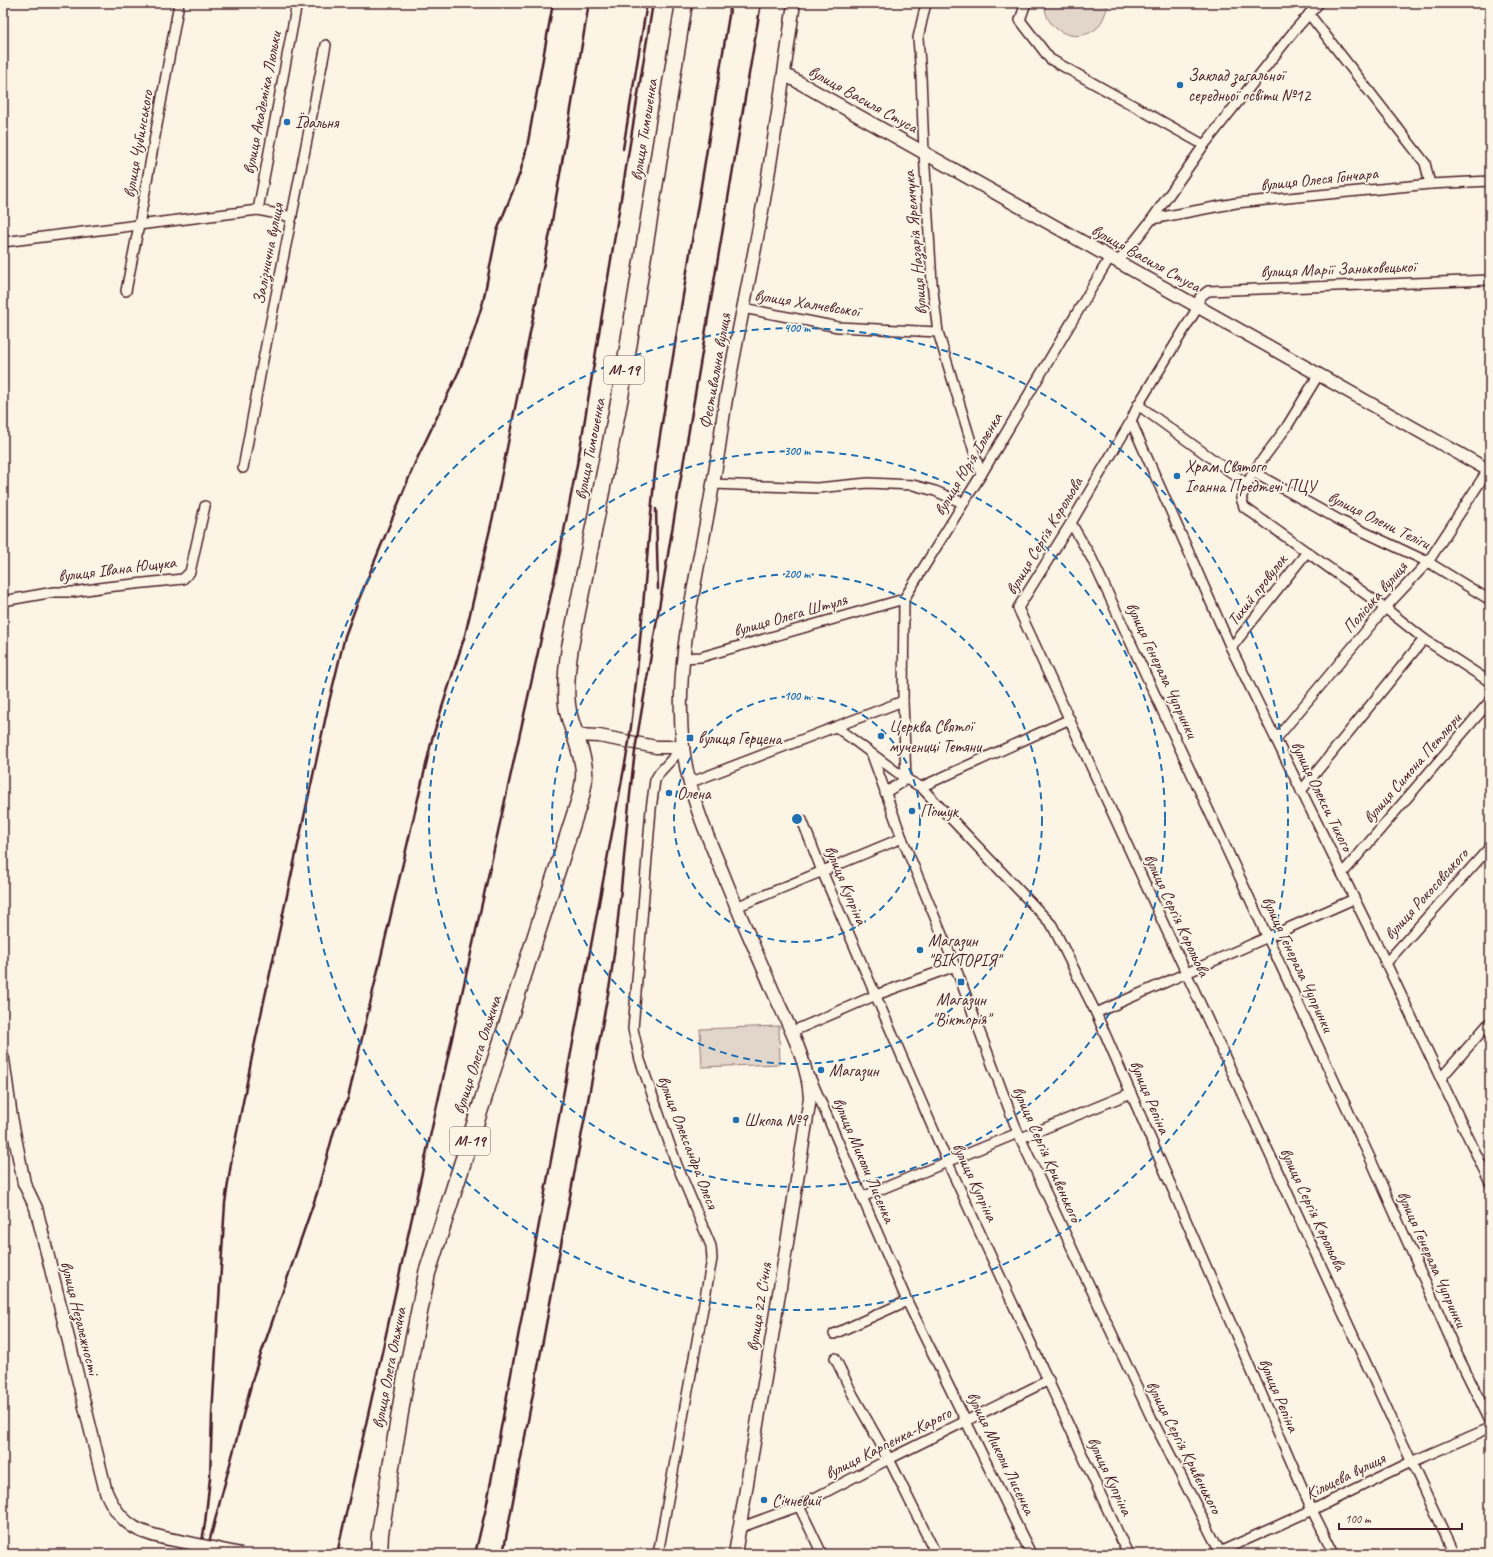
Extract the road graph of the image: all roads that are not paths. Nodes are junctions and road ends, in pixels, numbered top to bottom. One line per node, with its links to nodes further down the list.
1 (179, 3): 18 (street, вулиця Чубинського)
2 (297, 3): 15 (street, вулиця Академіка Люльки)
3 (684, 3): 52 (highway, вулиця Тимошенка / М-19)
4 (794, 3): 10 (street, Фестивальна вулиця)
5 (926, 3): 12 (street, вулиця Назарія Яремчука)
6 (1026, 3): 11 (street)
7 (1318, 3): 8 (street, вулиця Юрія Іллєнка)
8 (1309, 14): 11 (street, вулиця Юрія Іллєнка); 14 (street)
9 (326, 45): 16 (street, Залізнична вулиця)
10 (784, 74): 12 (street, вулиця Василя Стуса); 24 (street, Фестивальна вулиця)
11 (1204, 145): 17 (street, вулиця Юрія Іллєнка)
12 (924, 152): 20 (street, вулиця Василя Стуса); 25 (street, вулиця Назарія Яремчука)
13 (1490, 181): 14 (street, вулиця Олеся Гончара)
14 (1430, 184): 17 (street, вулиця Олеся Гончара)
15 (258, 210): 16 (street); 18 (street)
16 (292, 217): 29 (street, Залізнична вулиця)
17 (1152, 219): 20 (street, вулиця Юрія Іллєнка)
18 (139, 225): 19 (street); 22 (street, вулиця Чубинського)
19 (3, 242)
20 (1114, 259): 23 (street, вулиця Василя Стуса); 32 (street, вулиця Юрія Іллєнка)
21 (1490, 280): 23 (street, вулиця Марії Заньковецької)
22 (126, 290)
23 (1198, 307): 26 (street, вулиця Василя Стуса); 27 (street, вулиця Сергія Корольова)
24 (743, 308): 25 (street, вулиця Халчевської); 33 (street, Фестивальна вулиця)
25 (938, 332): 32 (street, вулиця Назарія Яремчука)
26 (1319, 374): 30 (street, вулиця Василя Стуса); 31 (street)
27 (1138, 405): 28 (street, вулиця Сергія Корольова); 34 (street)
28 (1131, 421): 37 (street, вулиця Сергія Корольова); 45 (street, вулиця Олекси Тихого)
29 (243, 468)
30 (1489, 470): 39 (street, Поліська вулиця)
31 (1253, 472): 34 (street); 39 (street, вулиця Олени Теліги)
32 (981, 475): 35 (street, вулиця Юрія Іллєнка)
33 (713, 484): 35 (street); 46 (street, Фестивальна вулиця)
34 (1247, 484): 38 (street)
35 (963, 503): 40 (street, вулиця Юрія Іллєнка)
36 (205, 506): 42 (street, вулиця Івана Ющука)
37 (1071, 523): 50 (street, вулиця Сергія Корольова); 68 (street, вулиця Генерала Чупринки)
38 (1307, 552): 43 (street); 45 (street, Тихий провулок)
39 (1428, 562): 41 (street, вулиця Олени Теліги); 43 (street, Поліська вулиця)
40 (904, 599): 46 (street, вулиця Олега Штуля); 48 (street)
41 (1490, 600)
42 (3, 601)
43 (1385, 608): 44 (street); 53 (street, Поліська вулиця)
44 (1424, 638): 47 (street); 59 (street)
45 (1231, 648): 53 (street, вулиця Олекси Тихого)
46 (683, 658): 54 (street, Фестивальна вулиця)
47 (1490, 682)
48 (903, 701): 51 (street); 56 (street)
49 (1490, 702): 65 (street, вулиця Симона Петлюри)
50 (1070, 719): 58 (street); 71 (street, вулиця Сергія Корольова)
51 (836, 727): 55 (street, вулиця Рєпіна); 57 (street)
52 (575, 735): 54 (street); 99 (highway, вулиця Олега Ольжича / М-19)
53 (1276, 739): 59 (street, вулиця Олекси Тихого)
54 (683, 747): 57 (street, вулиця Миколи Лисенка); 100 (street, вулиця Олександра Олеся)
55 (872, 755): 56 (street, вулиця Рєпіна); 60 (street, вулиця Сергія Кривенького)
56 (906, 779): 58 (street, вулиця Рєпіна); 60 (street)
57 (689, 782): 67 (street, вулиця Миколи Лисенка)
58 (921, 787): 73 (street, вулиця Рєпіна)
59 (1301, 791): 65 (street, вулиця Олекси Тихого)
60 (885, 793): 62 (street, вулиця Сергія Кривенького)
61 (802, 820): 64 (street, вулиця Купріна)
62 (902, 838): 64 (street); 70 (street, вулиця Сергія Кривенького)
63 (1490, 847): 69 (street, вулиця Рокосовського)
64 (822, 871): 67 (street); 72 (street, вулиця Купріна)
65 (1342, 874): 66 (street, вулиця Олекси Тихого)
66 (1354, 899): 68 (street); 69 (street, вулиця Олекси Тихого)
67 (736, 907): 75 (street, вулиця Миколи Лисенка)
68 (1267, 937): 71 (street); 90 (street, вулиця Генерала Чупринки)
69 (1386, 963): 78 (street, вулиця Олекси Тихого)
70 (954, 966): 72 (street); 81 (street, вулиця Сергія Кривенького)
71 (1186, 974): 73 (street); 93 (street, вулиця Сергія Корольова)
72 (876, 995): 75 (street); 82 (street, вулиця Купріна)
73 (1096, 1013): 79 (street, вулиця Рєпіна)
74 (1490, 1022): 78 (street)
75 (791, 1032): 77 (street, вулиця Миколи Лисенка)
76 (3, 1059): 80 (street, вулиця Незалежності)
77 (804, 1065): 84 (street, вулиця Миколи Лисенка); 96 (street, вулиця 22 Січня)
78 (1441, 1078): 83 (street, вулиця Олекси Тихого)
79 (1131, 1093): 81 (street); 95 (street, вулиця Рєпіна)
80 (7, 1118): 98 (street, вулиця Незалежності, bridge)
81 (1020, 1136): 82 (street); 97 (street, вулиця Сергія Кривенького)
82 (947, 1161): 84 (street); 88 (street, вулиця Купріна)
83 (1490, 1183)
84 (862, 1197): 85 (street, вулиця Миколи Лисенка)
85 (907, 1301): 86 (street); 89 (street, вулиця Миколи Лисенка)
86 (834, 1334)
87 (835, 1358): 92 (street)
88 (1048, 1380): 89 (street, вулиця Карпенка-Карого); 105 (street, вулиця Купріна)
89 (966, 1421): 92 (street, вулиця Карпенка-Карого); 104 (street, вулиця Миколи Лисенка)
90 (1490, 1421)
91 (1490, 1428): 93 (street, Кільцева вулиця)
92 (889, 1459): 94 (street, вулиця Карпенка-Карого); 103 (street)
93 (1411, 1462): 95 (street, Кільцева вулиця); 107 (street, вулиця Сергія Корольова)
94 (799, 1506): 96 (street, вулиця Карпенка-Карого); 102 (street)
95 (1312, 1510): 97 (street, Кільцева вулиця); 106 (street, вулиця Рєпіна)
96 (739, 1528): 101 (street, вулиця 22 Січня)
97 (1219, 1553)
98 (242, 1554)
99 (379, 1554)
100 (658, 1554)
101 (735, 1554)
102 (822, 1554)
103 (936, 1554)
104 (1031, 1554)
105 (1128, 1554)
106 (1334, 1554)
107 (1454, 1554)

